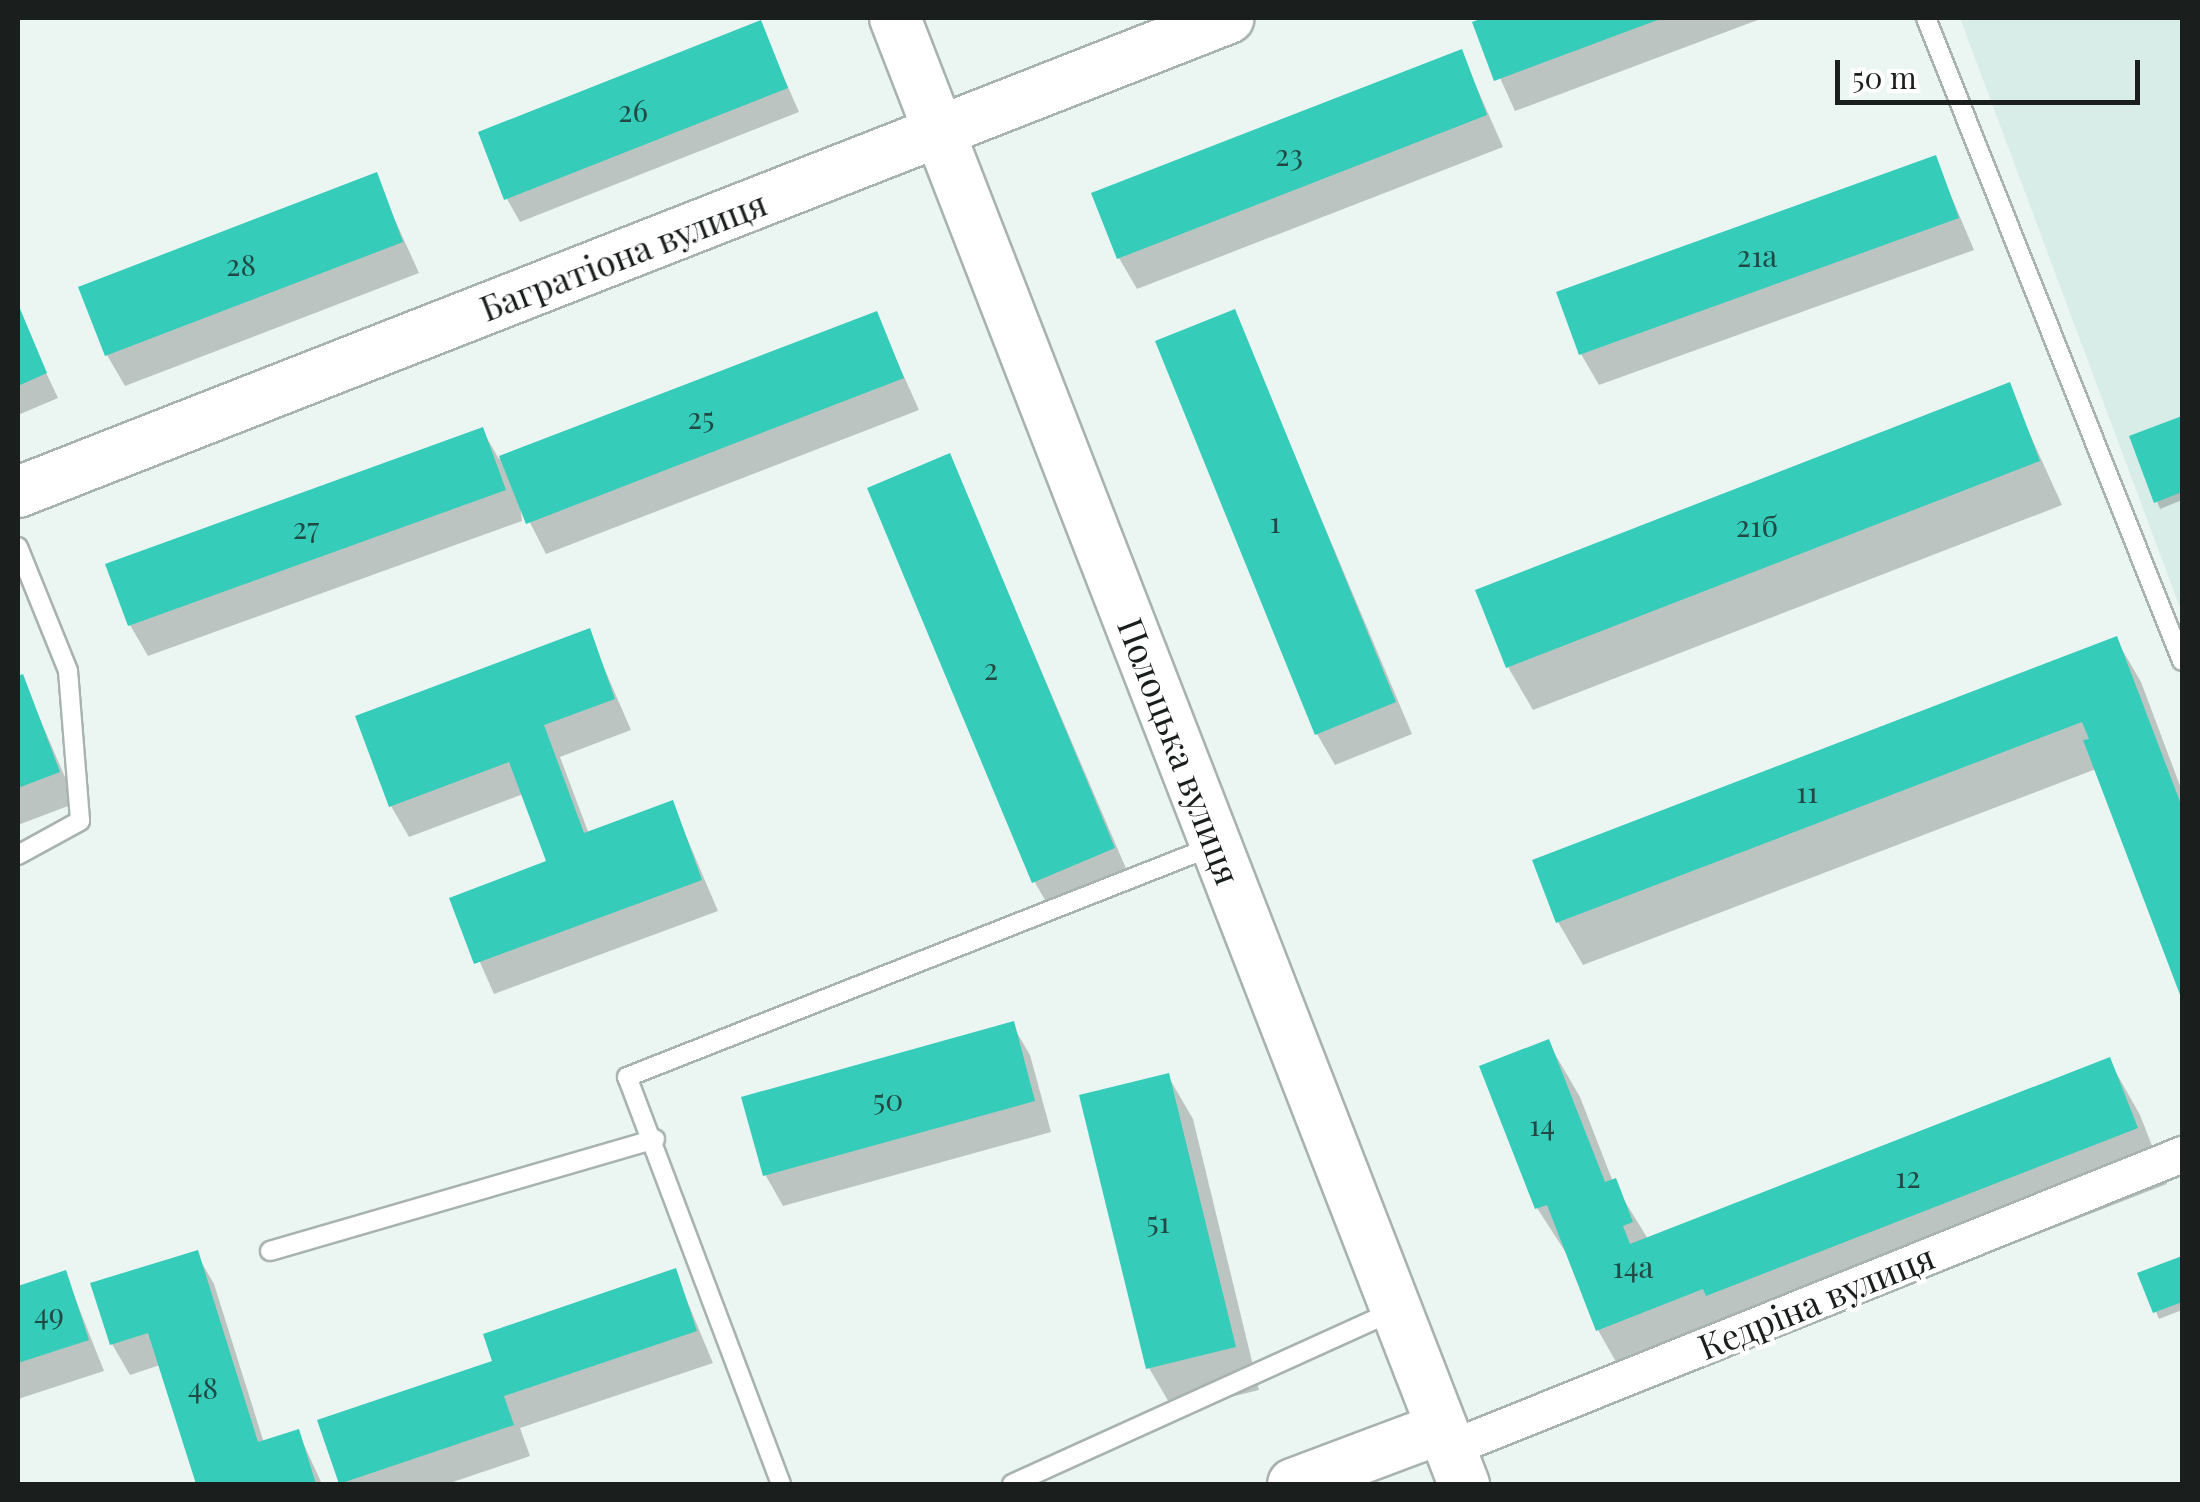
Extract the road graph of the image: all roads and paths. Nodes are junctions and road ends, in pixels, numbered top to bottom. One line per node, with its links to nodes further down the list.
1 (895, 18): 4 (main road, Полоцька вулиця)
2 (1228, 18): 4 (main road, Багратіона вулиця)
3 (1926, 18): 7 (lane)
4 (939, 131): 5 (main road, Багратіона вулиця); 8 (main road, Полоцька вулиця)
5 (18, 492)
6 (18, 548): 9 (lane)
7 (2182, 661)
8 (1216, 844): 10 (lane); 13 (main road, Полоцька вулиця)
9 (18, 856)
10 (654, 1138): 12 (lane); 15 (lane)
11 (2182, 1154): 14 (street, Кедріна вулиця)
12 (270, 1251)
13 (1396, 1310): 14 (main road, Полоцька вулиця); 16 (lane)
14 (1452, 1453): 17 (main road)
15 (781, 1484)
16 (1012, 1484)
17 (1293, 1484)

